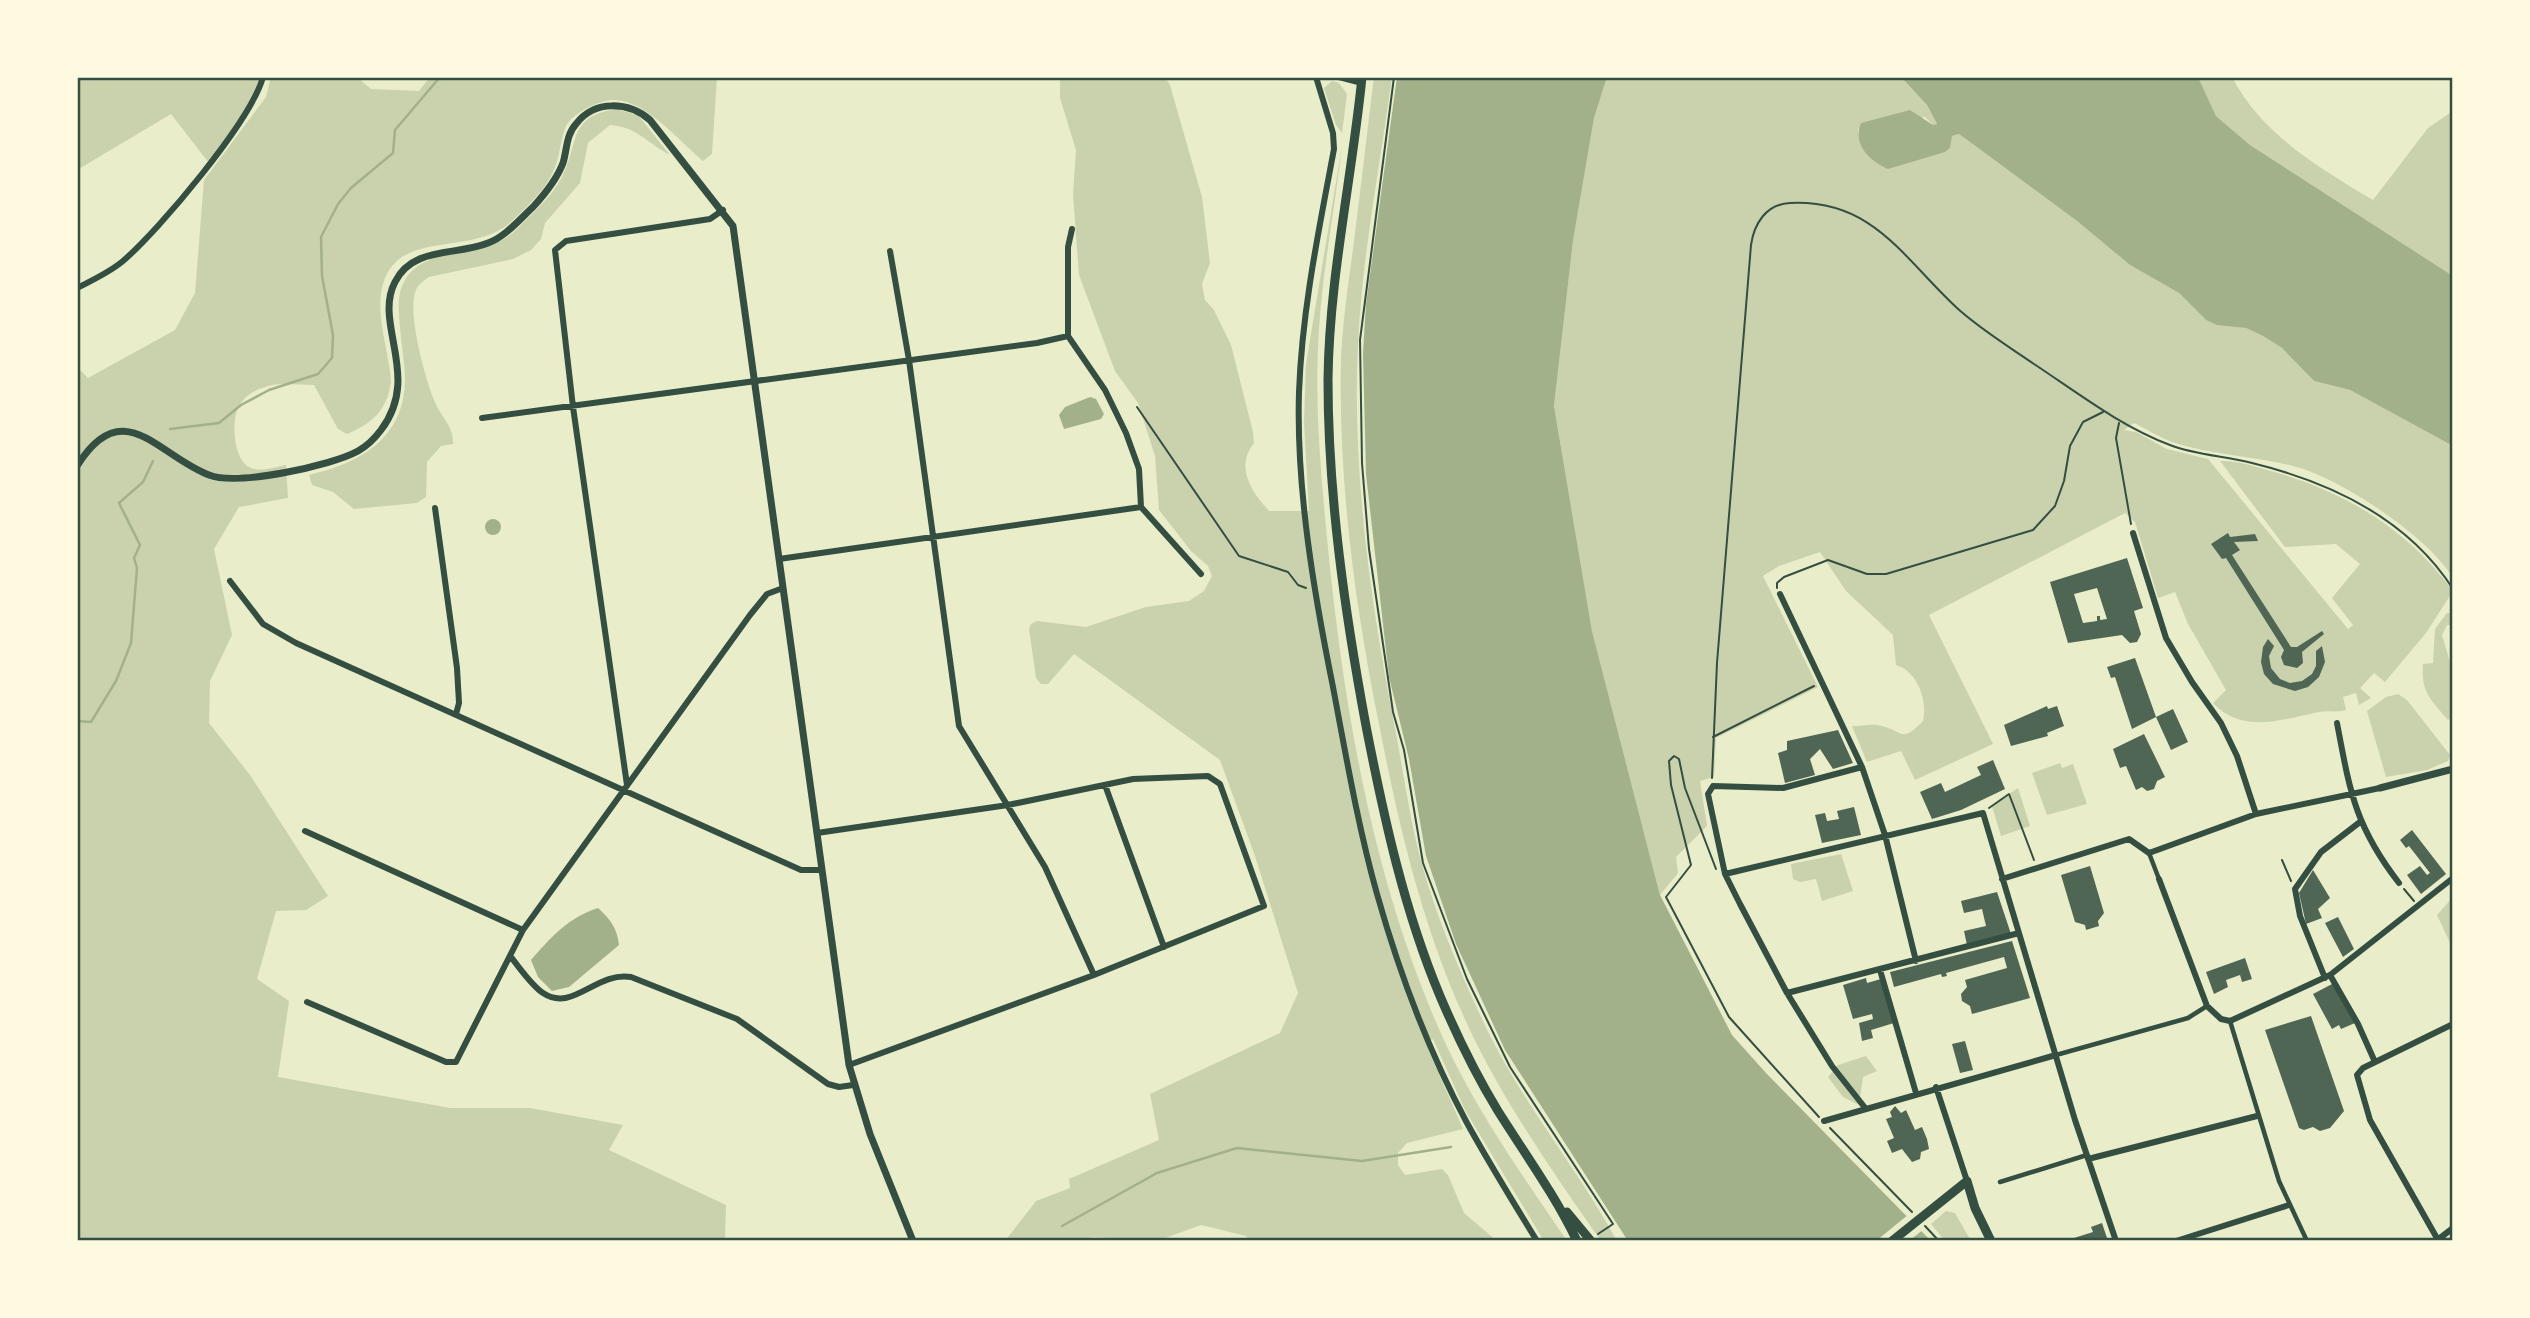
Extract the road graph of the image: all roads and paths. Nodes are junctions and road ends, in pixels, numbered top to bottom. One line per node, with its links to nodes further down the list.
1 (263, 77): 9 (street)
2 (1316, 77): 29 (street)
3 (1339, 77): 5 (street)
4 (1394, 77): 90 (path)
5 (1362, 80): 85 (main road)
6 (723, 210): 12 (street); 13 (street); 18 (street)
7 (1072, 229): 10 (street)
8 (890, 251): 11 (street)
9 (77, 288)
10 (1068, 336): 11 (street); 19 (street)
11 (909, 360): 12 (street); 22 (street)
12 (755, 382): 13 (street); 23 (street)
13 (573, 407): 16 (street); 39 (street)
14 (1137, 407): 29 (path)
15 (2104, 412): 17 (path); 26 (path); 34 (path)
16 (482, 418)
17 (2119, 422): 21 (path); 28 (path)
18 (77, 466)
19 (1141, 507): 22 (street); 24 (street)
20 (435, 508): 32 (street)
21 (2133, 533): 44 (street)
22 (934, 535): 23 (street); 42 (street)
23 (779, 559): 27 (street)
24 (1200, 574)
25 (230, 582): 32 (street)
26 (1776, 586)
27 (783, 588): 39 (street); 47 (street)
28 (2453, 589)
29 (1314, 590): 93 (street)
30 (1780, 594): 31 (street)
31 (1823, 681): 34 (path); 35 (street)
32 (456, 714): 39 (street)
33 (2337, 723): 41 (street)
34 (1712, 737): 38 (path)
35 (1862, 767): 38 (street); 48 (street)
36 (2453, 769): 40 (street)
37 (1105, 785): 42 (street); 62 (street); 62 (street)
38 (1713, 786): 53 (street)
39 (626, 787): 52 (street); 60 (street)
40 (2380, 788): 41 (street)
41 (2350, 795): 44 (street); 45 (street)
42 (1008, 805): 47 (street); 66 (street)
43 (1983, 813): 48 (street); 51 (path); 55 (street)
44 (2256, 814): 49 (street)
45 (2360, 821): 57 (street); 58 (street)
46 (305, 831): 60 (street)
47 (817, 833): 52 (street)
48 (1885, 835): 53 (street); 64 (street)
49 (2149, 853): 51 (street); 56 (street)
50 (2282, 860): 58 (path)
51 (2036, 868): 55 (street)
52 (822, 870): 75 (street)
53 (1725, 874): 68 (street); 81 (path)
54 (2453, 878): 59 (street)
55 (2003, 879): 61 (street)
56 (2159, 879): 70 (street)
57 (2399, 883): 59 (path)
58 (2295, 889): 67 (street)
59 (2417, 904): 67 (street)
60 (523, 930): 63 (street)
61 (2019, 933): 64 (street); 73 (street)
62 (1164, 947): 66 (street)
63 (510, 956): 69 (street); 76 (street)
64 (1916, 961): 65 (street)
65 (1880, 970): 68 (street); 78 (street)
66 (1094, 975): 75 (street)
67 (2327, 976): 71 (street); 74 (street)
68 (1787, 993): 79 (street)
69 (307, 1002)
70 (2207, 1006): 71 (street); 73 (street)
71 (2230, 1021): 80 (street)
72 (2453, 1024): 74 (street)
73 (2056, 1055): 77 (street); 82 (street)
74 (2375, 1062): 91 (street)
75 (849, 1065): 76 (street)
76 (853, 1085): 92 (street)
77 (1936, 1087): 78 (street); 83 (street)
78 (1916, 1093): 79 (street)
79 (1866, 1109): 81 (street)
80 (2257, 1116): 82 (street); 86 (street)
81 (1824, 1121): 87 (path)
82 (2088, 1157): 84 (street); 98 (street)
83 (1967, 1181): 95 (main road); 97 (main road)
84 (2000, 1182)
85 (1559, 1203): 90 (main road); 94 (main road)
86 (2289, 1205): 99 (street); 100 (street)
87 (1915, 1215)
88 (1924, 1225): 96 (path)
89 (2453, 1228): 91 (street)
90 (1593, 1238)
91 (2437, 1240)
92 (913, 1241)
93 (1537, 1241)
94 (1577, 1241)
95 (1892, 1241)
96 (1939, 1241)
97 (1991, 1241)
98 (2116, 1241)
99 (2176, 1241)
100 (2307, 1241)

